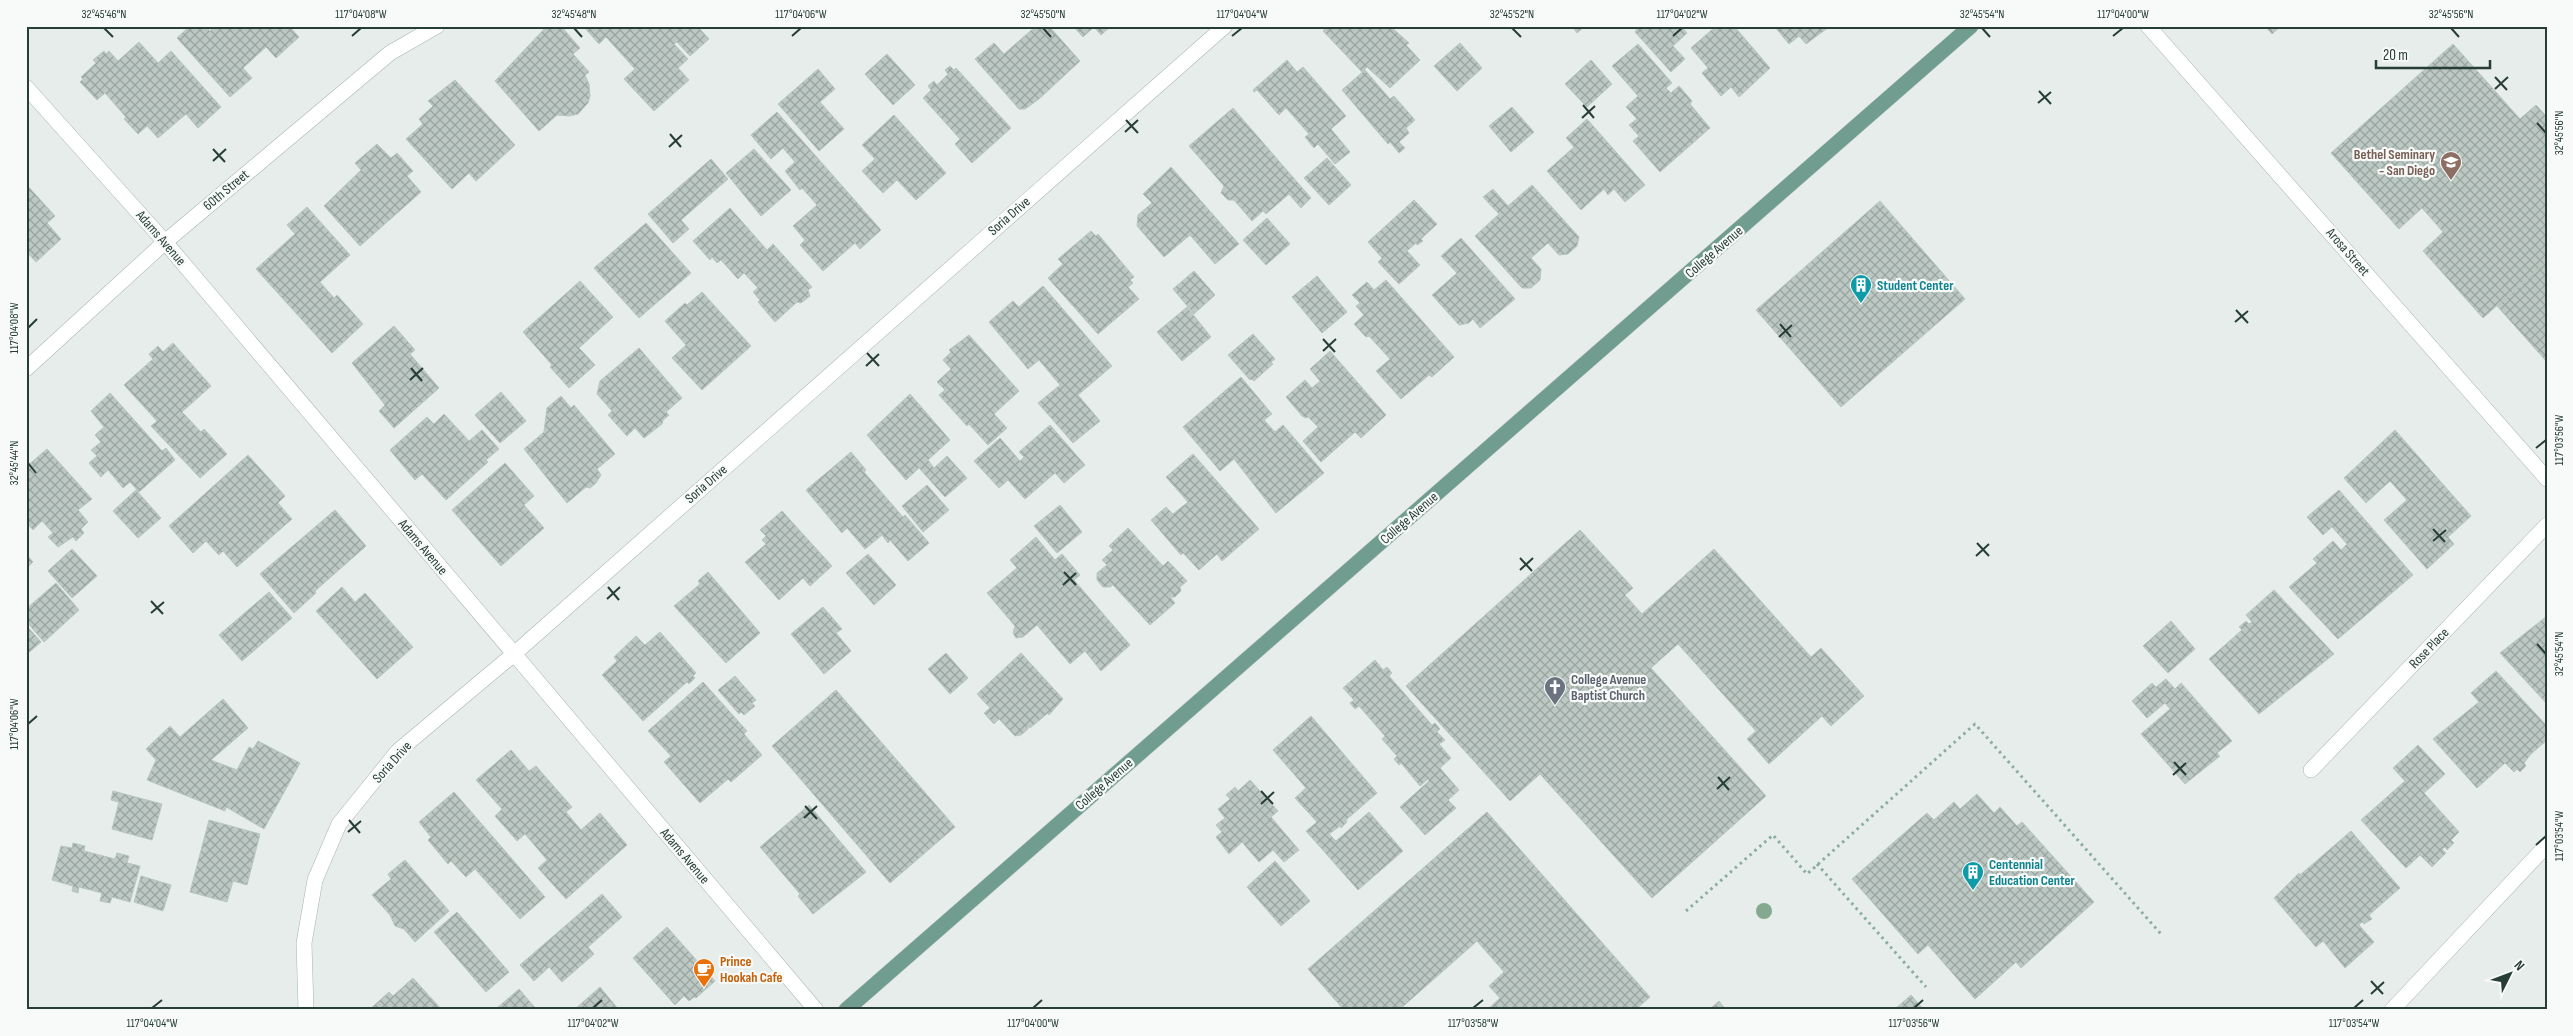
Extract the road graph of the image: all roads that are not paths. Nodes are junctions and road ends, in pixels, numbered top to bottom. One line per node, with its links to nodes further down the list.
1 (437, 26): 6 (street, 60th Street)
2 (1225, 26): 10 (street, Soria Drive)
3 (1971, 26): 15 (main road, College Avenue)
4 (2148, 26): 8 (street, Arosa Street)
5 (26, 87): 6 (street, Adams Avenue)
6 (165, 242): 7 (street, 60th Street); 10 (street, Adams Avenue)
7 (26, 369)
8 (2547, 479)
9 (2547, 526): 11 (street, Rose Place)
10 (514, 654): 13 (street, Soria Drive); 14 (street, Adams Avenue)
11 (2312, 770)
12 (2547, 845): 16 (street)
13 (306, 1010)
14 (816, 1010)
15 (846, 1010)
16 (2392, 1010)

